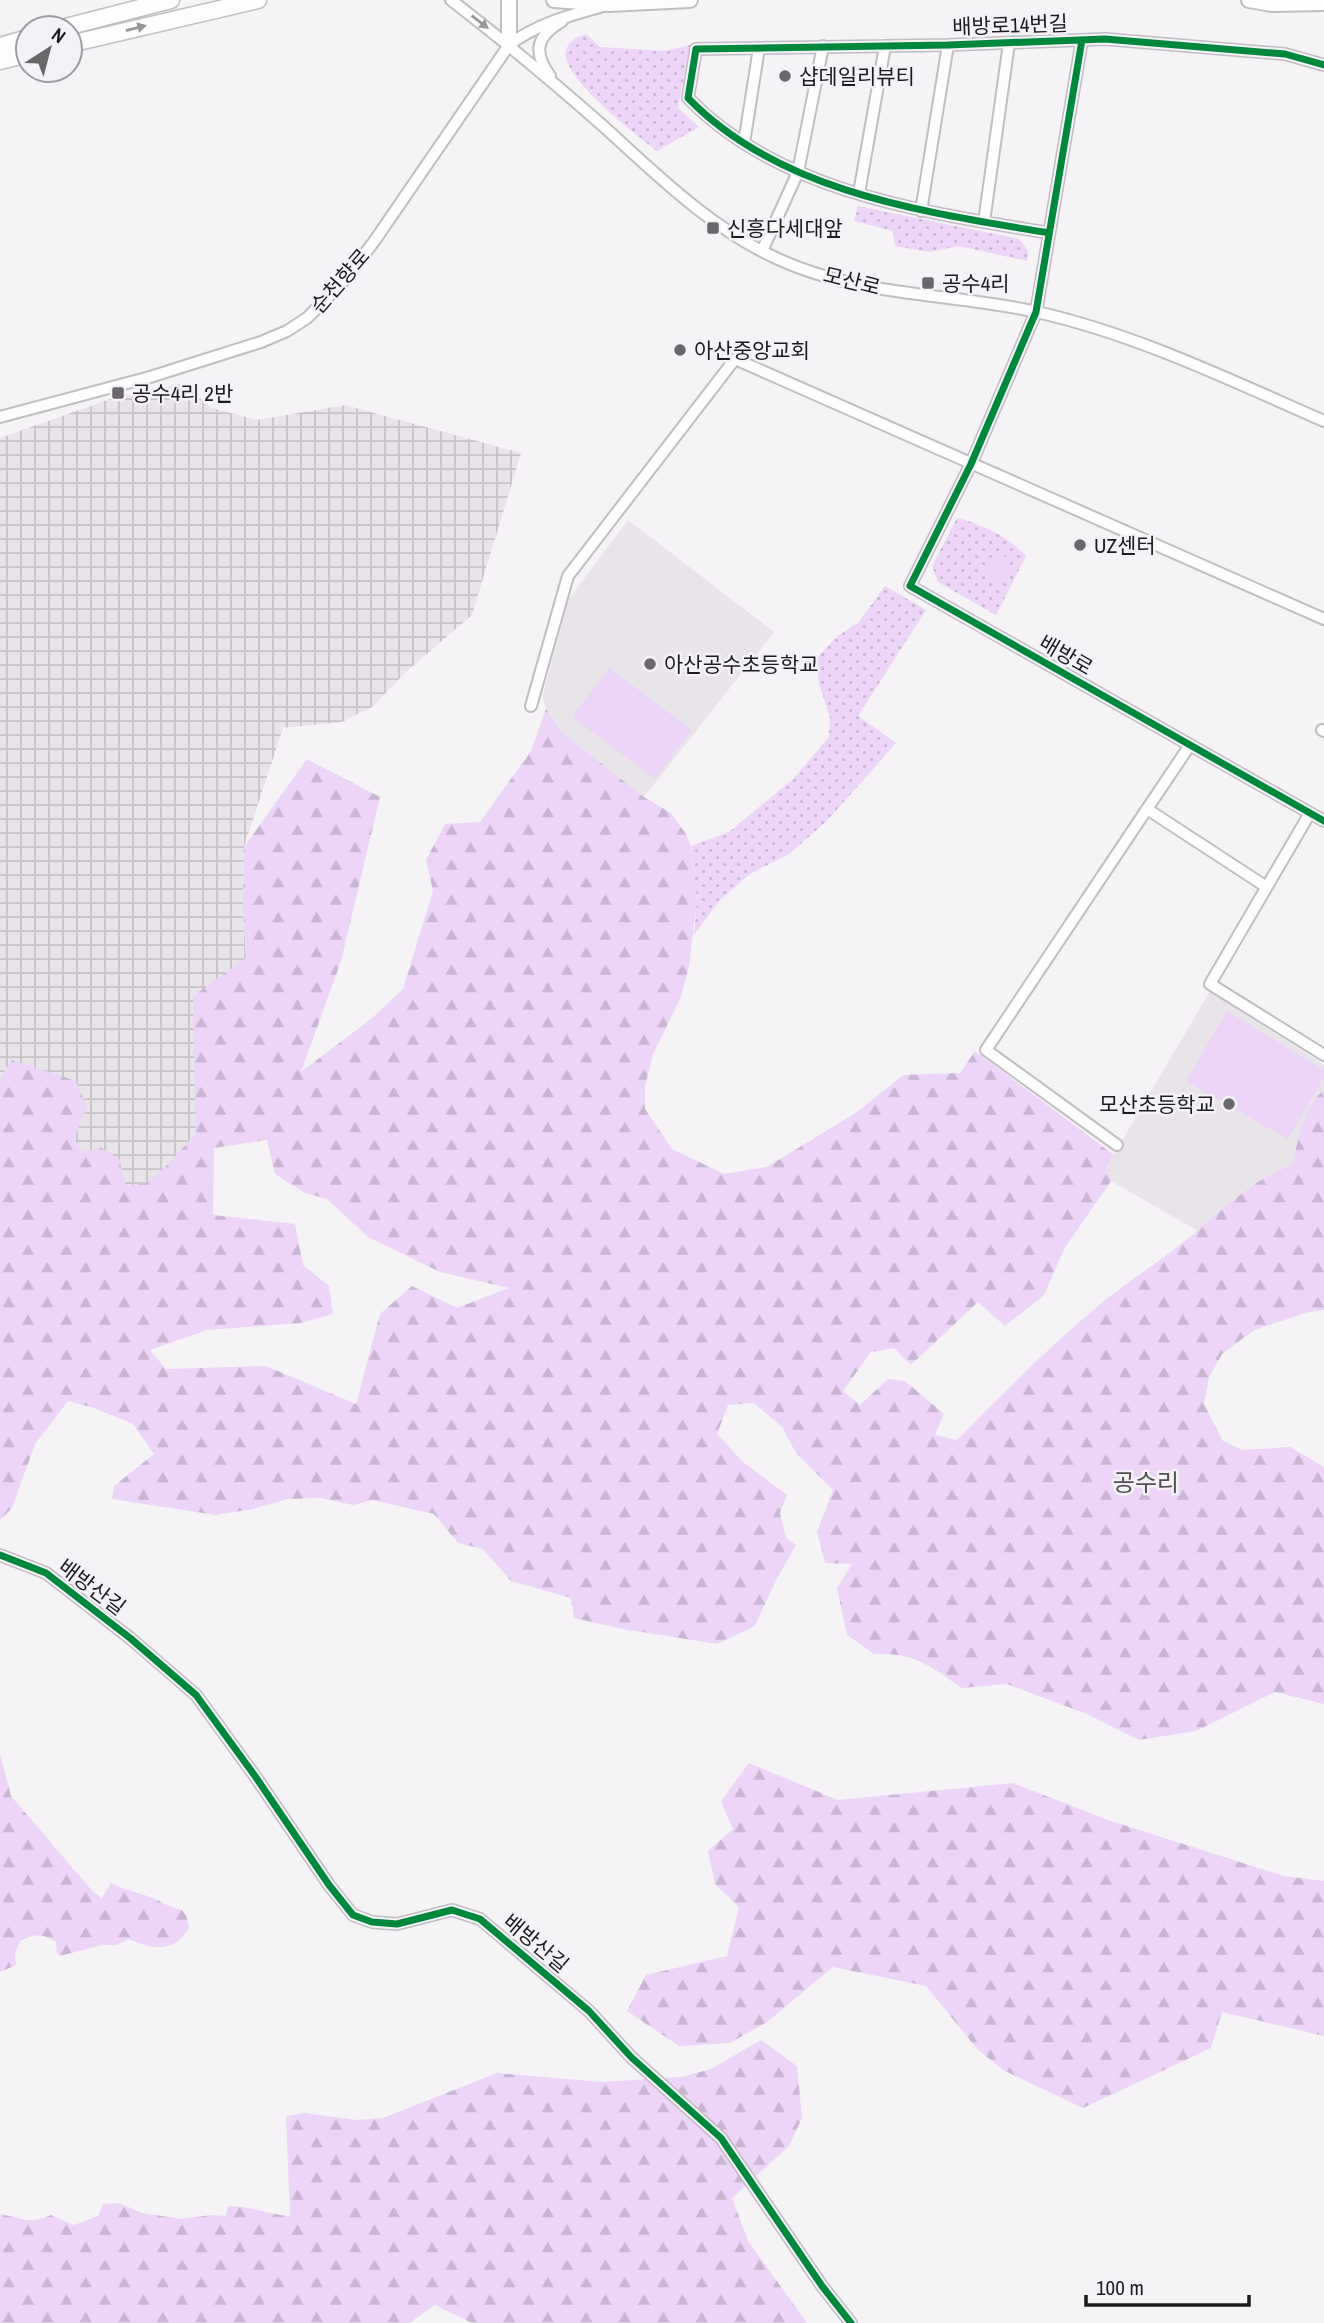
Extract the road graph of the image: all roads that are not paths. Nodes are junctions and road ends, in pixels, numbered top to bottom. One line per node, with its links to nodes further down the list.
1 (171, 0): 11 (highway)
2 (258, 0): 13 (highway, one-way to 2)
3 (451, 0): 15 (street, 모산로, one-way to 15)
4 (509, 0): 15 (main road)
5 (554, 0): 9 (main road)
6 (690, 0): 9 (main road)
7 (1249, 0): 8 (main road)
8 (1324, 3)
9 (609, 4): 10 (street)
10 (575, 15): 15 (street); 21 (street)
11 (84, 22)
12 (1082, 40): 14 (street, 배방로14번길); 20 (street, 배방로14번길); 27 (street)
13 (84, 41)
14 (1009, 43): 16 (street, 배방로14번길); 26 (street)
15 (509, 45): 21 (street, 모산로); 30 (street, 순천향로)
16 (948, 45): 18 (street, 배방로14번길); 25 (street)
17 (823, 46): 18 (street, 배방로14번길); 19 (street, 배방로14번길); 23 (street)
18 (885, 46): 24 (street)
19 (759, 48): 22 (street); 22 (street, 배방로14번길)
20 (1324, 65)
21 (558, 86): 28 (street, 모산로)
22 (744, 143): 23 (street)
23 (798, 172): 24 (street); 28 (street)
24 (859, 193): 25 (street)
25 (921, 211): 26 (street)
26 (984, 222): 27 (street)
27 (1049, 233): 29 (street)
28 (762, 251): 29 (street, 모산로)
29 (1036, 312): 31 (street, 모산로); 32 (street)
30 (0, 417)
31 (1324, 421)
32 (971, 464): 33 (street); 34 (street); 35 (street, 배방로)
33 (1324, 619)
34 (531, 706)
35 (1190, 745): 36 (street); 37 (street, 배방로)
36 (1147, 809): 39 (street); 41 (street)
37 (1310, 813): 38 (street, 배방로); 39 (street)
38 (1324, 821)
39 (1265, 886): 40 (street)
40 (1324, 1055)
41 (1116, 1145)
42 (0, 1555): 43 (street, 배방산길)
43 (852, 2323)

